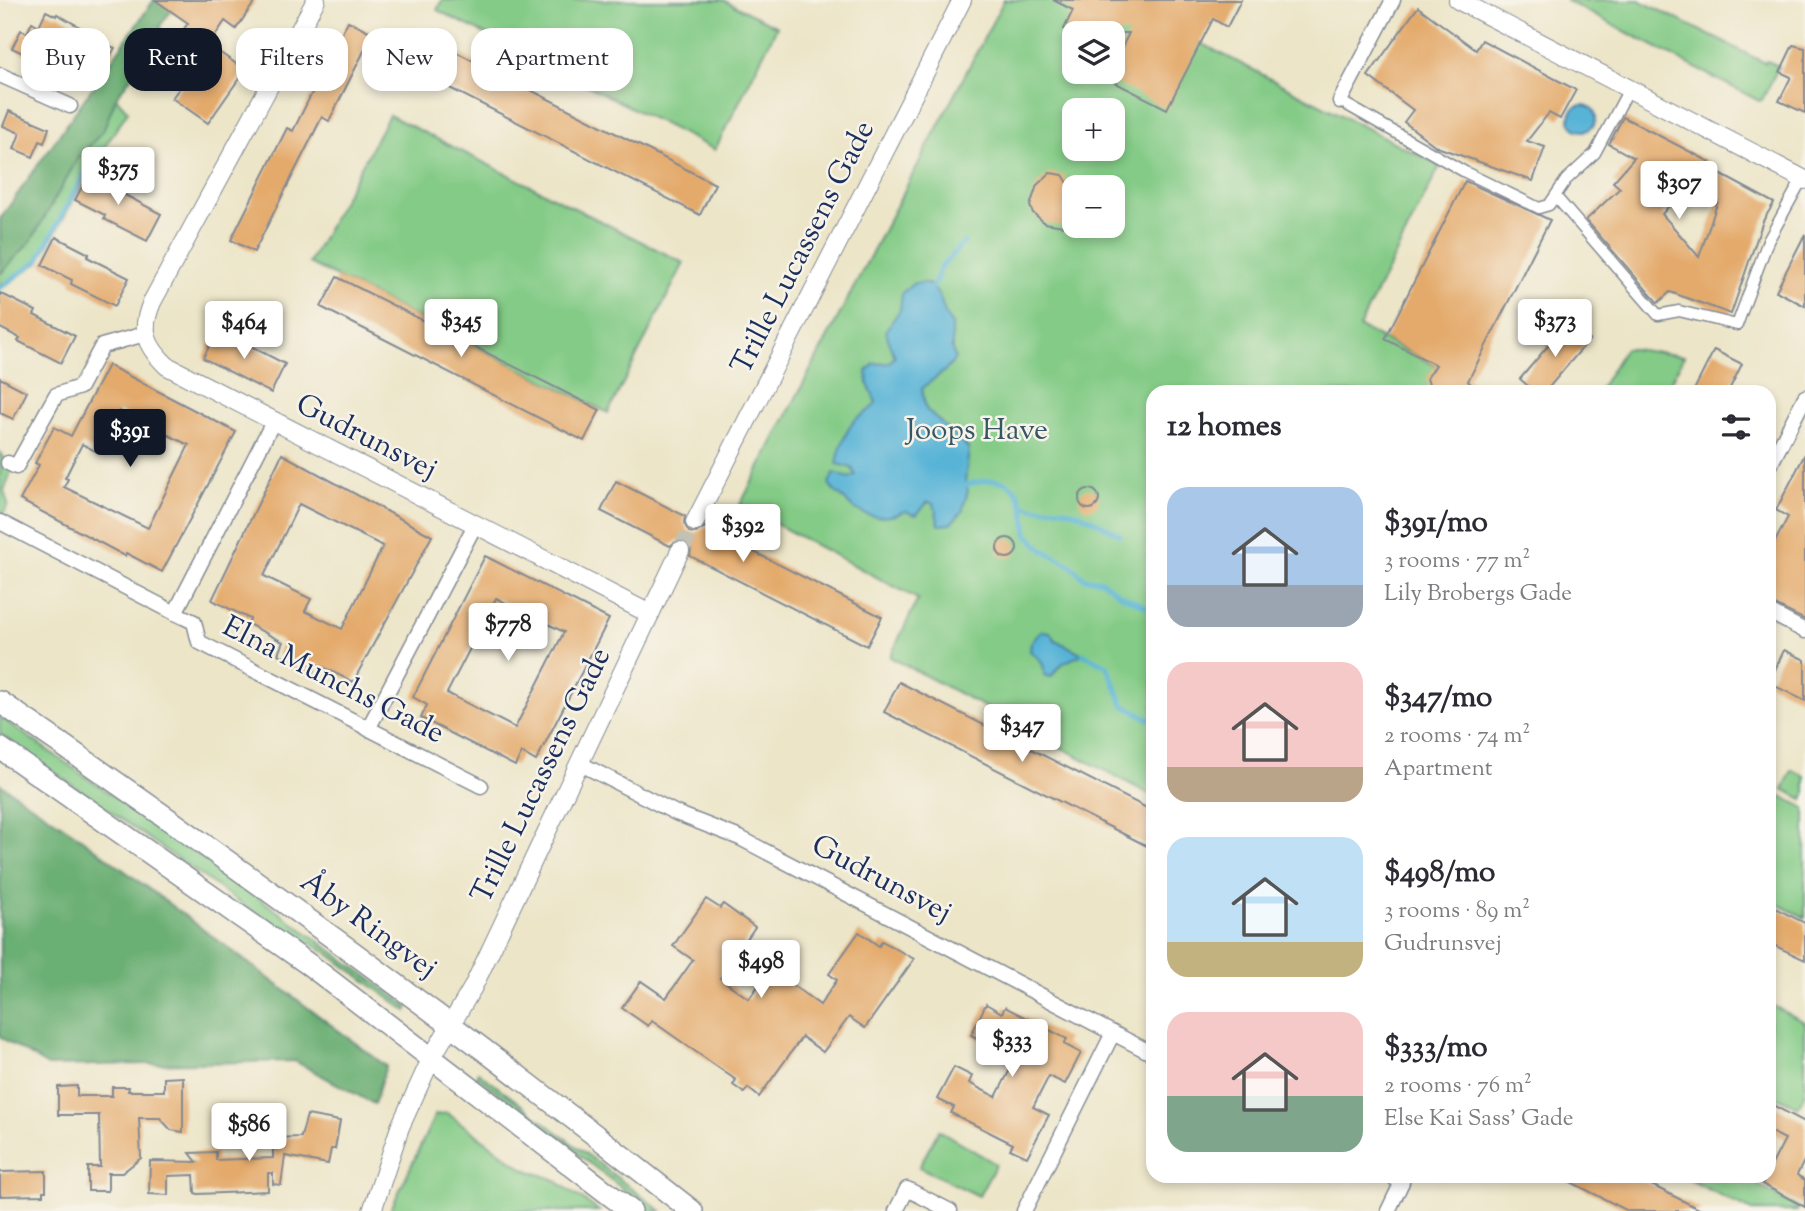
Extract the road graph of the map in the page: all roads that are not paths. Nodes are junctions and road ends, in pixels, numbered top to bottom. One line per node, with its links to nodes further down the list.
1 (316, 0): 11 (street)
2 (962, 0): 17 (street, Trille Lucassens Gade)
3 (1392, 0): 7 (street)
4 (1458, 0): 6 (street)
5 (0, 75): 8 (street)
6 (1629, 89): 9 (street); 10 (street)
7 (1340, 101): 10 (street)
8 (71, 106)
9 (1803, 179): 10 (street)
10 (1556, 197)
11 (145, 334): 13 (street, Gudrunsvej); 15 (street)
12 (1805, 397): 14 (street)
13 (273, 422): 18 (street, Gudrunsvej); 20 (street)
14 (1776, 453)
15 (8, 463)
16 (0, 522): 20 (street)
17 (695, 522)
18 (475, 525): 21 (street, Gudrunsvej); 25 (street)
19 (680, 551): 21 (street, Trille Lucassens Gade)
20 (175, 613): 25 (street, Elna Munchs Gade)
21 (650, 614): 27 (street, Trille Lucassens Gade)
22 (1776, 616): 23 (street)
23 (1805, 631)
24 (0, 702): 29 (main road, Åby Ringvej)
25 (368, 729): 28 (street, Elna Munchs Gade)
26 (0, 748): 32 (main road)
27 (579, 763): 29 (street, Trille Lucassens Gade); 30 (street, Gudrunsvej)
28 (481, 786)
29 (452, 1024): 32 (street, Trille Lucassens Gade); 36 (main road, Åby Ringvej)
30 (1113, 1032): 31 (street, Gudrunsvej); 39 (street)
31 (1146, 1050)
32 (432, 1057): 34 (street, Trille Lucassens Gade); 35 (main road)
33 (1397, 1183): 40 (street)
34 (372, 1211)
35 (631, 1211)
36 (692, 1211)
37 (896, 1211): 38 (street)
38 (950, 1211)
39 (1024, 1211)
40 (1388, 1211)

